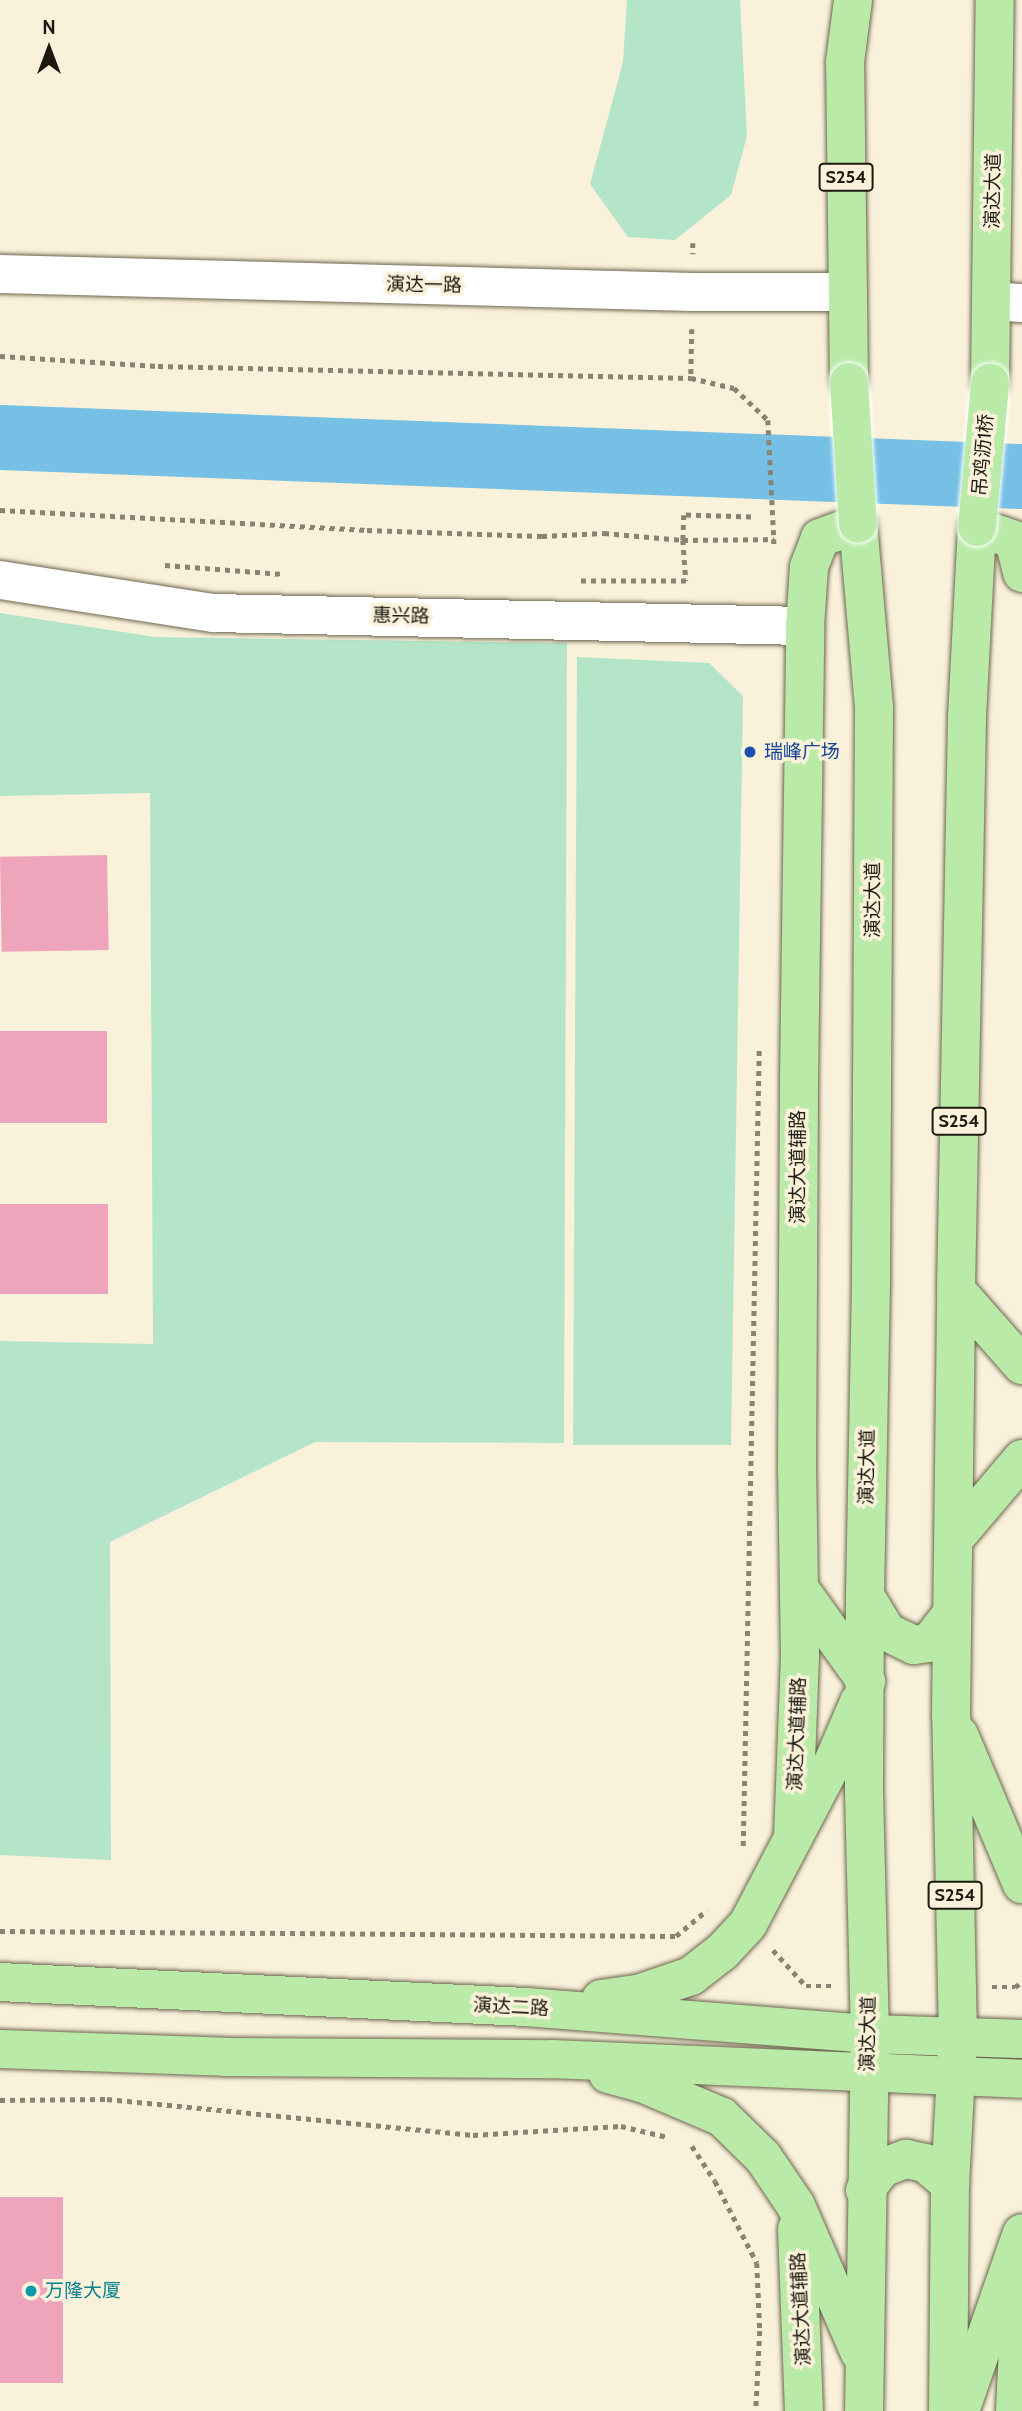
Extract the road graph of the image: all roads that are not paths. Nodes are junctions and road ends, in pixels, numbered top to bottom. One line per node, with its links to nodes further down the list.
1 (834, 0): 4 (main road)
2 (853, 0): 4 (main road, S254)
3 (995, 0): 7 (main road, 演达大道 / S254)
4 (845, 62): 6 (main road, S254)
5 (0, 274): 6 (street, 演达一路)
6 (848, 292): 9 (main road, S254, bridge)
7 (1007, 302): 8 (main road, 演达大道 / S254)
8 (990, 383): 10 (main road, 吊鸡沥1桥 / S254, bridge)
9 (858, 524): 13 (main road, 演达大道辅路); 19 (main road, 演达大道 / S254)
10 (977, 527): 11 (main road); 14 (main road, S254)
11 (1022, 573)
12 (0, 580): 13 (street, 惠兴路)
13 (804, 626): 18 (main road, 演达大道辅路)
14 (956, 1290): 15 (main road); 17 (main road, S254)
15 (1022, 1364)
16 (1022, 1459): 17 (main road)
17 (954, 1539): 20 (main road, S254)
18 (799, 1588): 21 (main road); 23 (main road, 演达大道辅路)
19 (865, 1596): 20 (main road); 21 (main road, 演达大道 / S254)
20 (951, 1615): 22 (main road, S254)
21 (866, 1681): 23 (main road); 27 (main road, 演达大道 / S254)
22 (951, 1714): 24 (main road); 28 (main road, S254)
23 (793, 1838): 26 (main road)
24 (1022, 1884)
25 (0, 1982): 26 (main road, 演达二路)
26 (526, 2007): 27 (main road, 演达二路)
27 (870, 2034): 28 (main road, 演达二路); 32 (main road, 演达大道 / S254)
28 (958, 2037): 29 (main road, 演达二路); 33 (main road, S254)
29 (1022, 2039)
30 (0, 2049): 31 (main road)
31 (552, 2059): 32 (main road); 37 (main road)
32 (867, 2071): 33 (main road); 36 (main road, 演达大道 / S254)
33 (955, 2074): 34 (main road); 35 (main road, S254)
34 (1022, 2079)
35 (950, 2185): 36 (main road); 43 (main road, S254)
36 (865, 2190): 40 (main road, 演达大道 / S254)
37 (796, 2206): 40 (main road); 41 (main road, 演达大道辅路)
38 (1022, 2233): 44 (main road)
39 (1022, 2265): 45 (main road)
40 (865, 2366): 42 (main road, 演达大道 / S254)
41 (804, 2411)
42 (864, 2411)
43 (948, 2411)
44 (960, 2411)
45 (1015, 2411)

